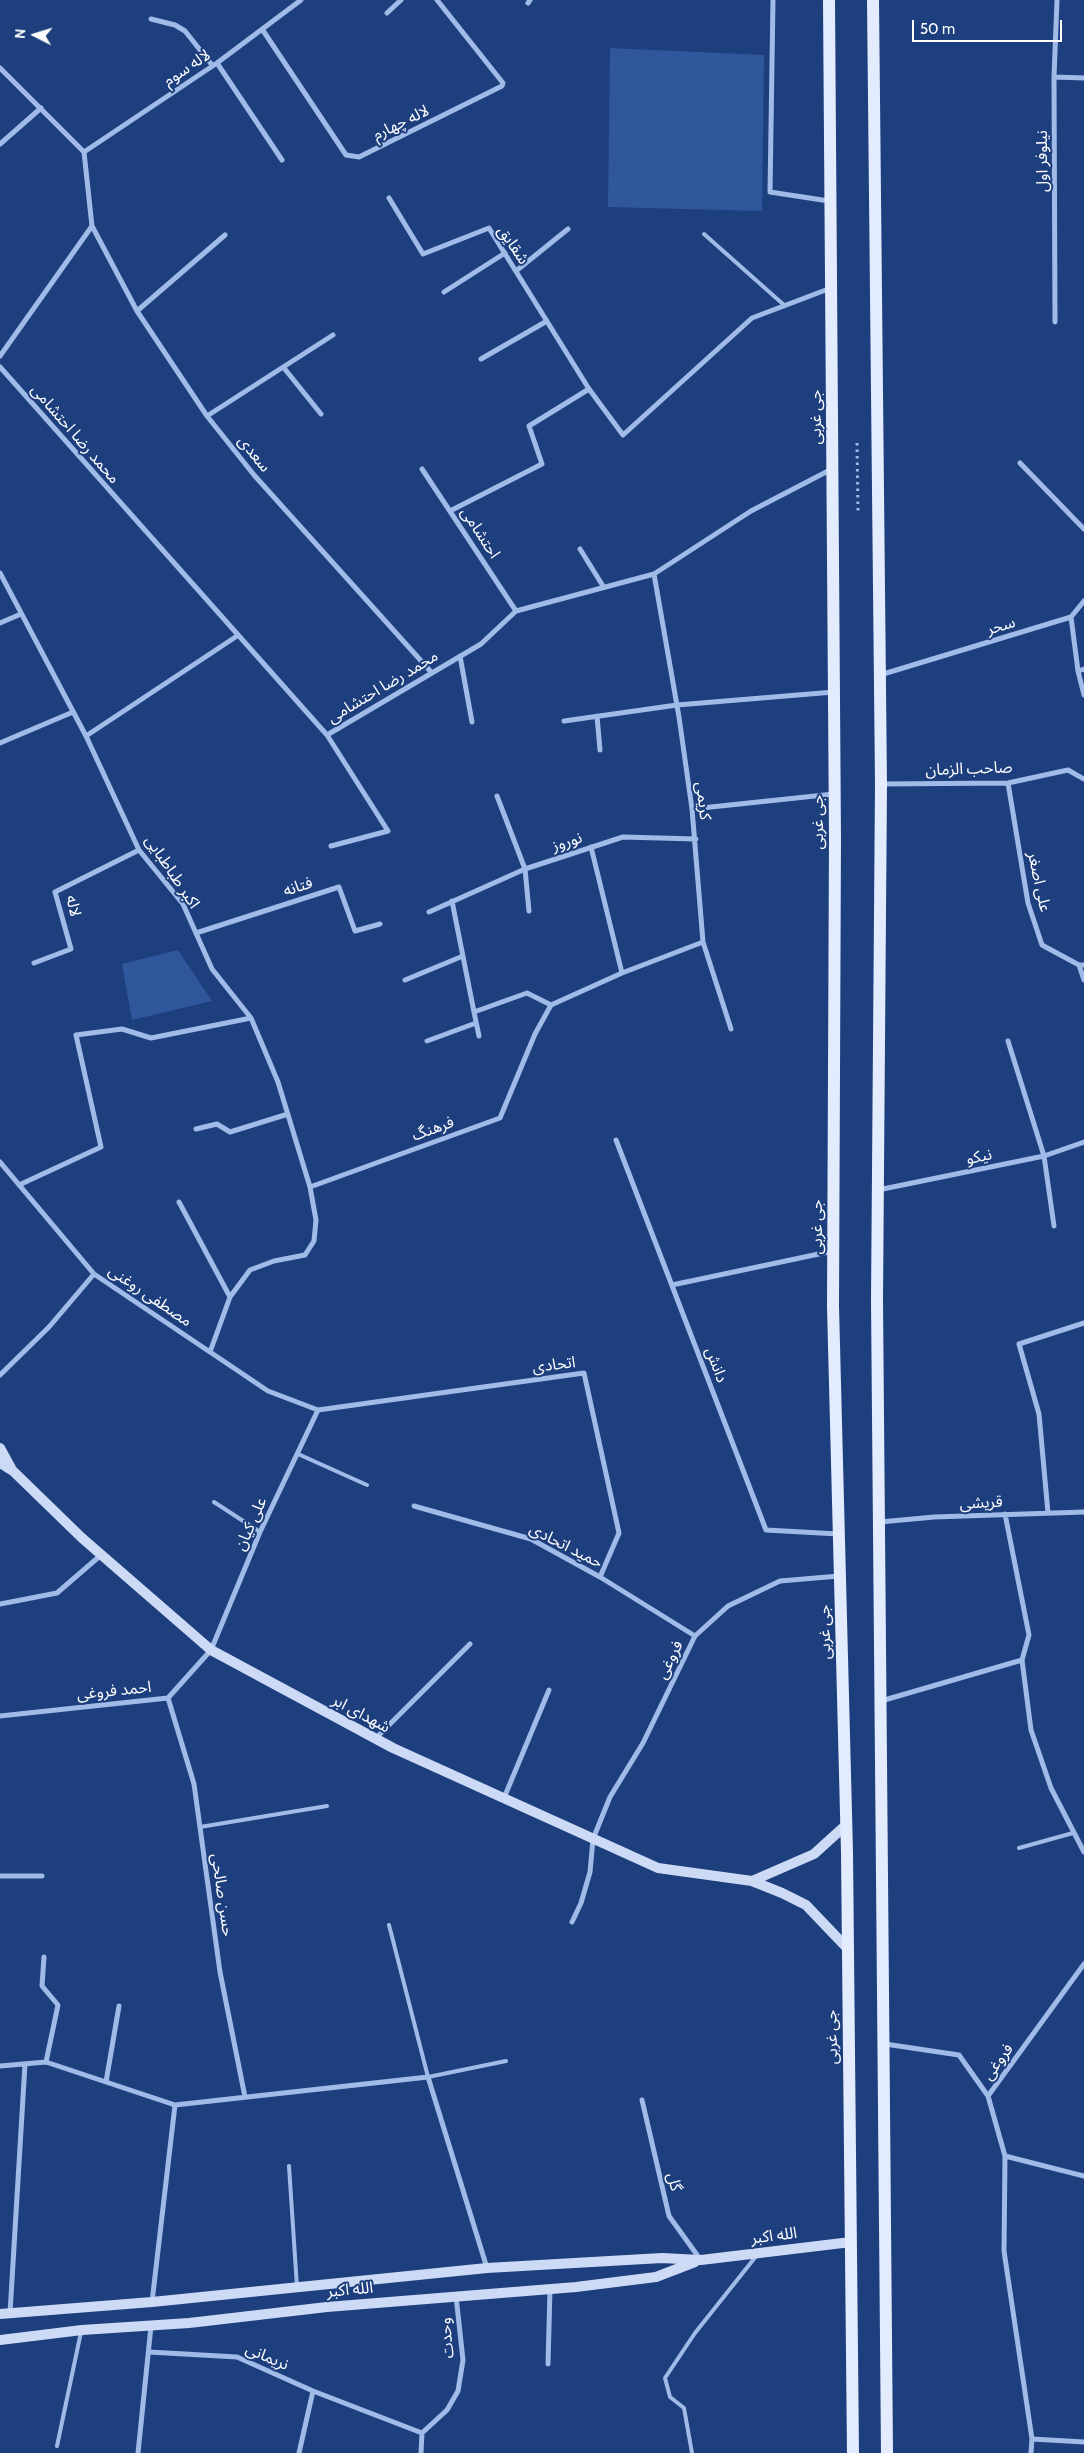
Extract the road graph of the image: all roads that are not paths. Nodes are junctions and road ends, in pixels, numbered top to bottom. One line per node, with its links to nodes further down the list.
1 (301, 0): 10 (street, لاله سوم)
2 (401, 0): 8 (street)
3 (437, 0): 10 (street, لاله چهارم)
4 (773, 0): 20 (street)
5 (829, 0): 20 (main road, جی غربی)
6 (873, 0): 59 (main road)
7 (1057, 0): 13 (street, نیلوفر اول)
8 (387, 13)
9 (151, 19): 11 (street)
10 (262, 29): 11 (street, لاله سوم)
11 (215, 64): 17 (street, لاله سوم); 18 (street)
12 (0, 68): 15 (street)
13 (1054, 77): 14 (street); 32 (street, نیلوفر اول)
14 (1084, 78)
15 (42, 108): 16 (street); 17 (street)
16 (0, 144)
17 (84, 152): 21 (street)
18 (282, 160)
19 (389, 198): 25 (street, شقایق)
20 (831, 201): 27 (main road, جی غربی)
21 (92, 226): 30 (street, سعدی); 34 (street)
22 (568, 229): 26 (street)
23 (225, 234): 30 (street)
24 (704, 234): 29 (lane)
25 (505, 253): 26 (street, شقایق); 28 (street)
26 (516, 271): 31 (street, شقایق)
27 (832, 288): 29 (street, شقایق); 42 (main road, جی غربی)
28 (444, 292)
29 (784, 305): 38 (street, شقایق)
30 (137, 311): 40 (street, سعدی)
31 (547, 321): 35 (street); 38 (street, شقایق)
32 (1055, 322)
33 (333, 335): 37 (street)
34 (0, 356)
35 (482, 360)
36 (0, 367): 55 (street, محمد رضا احتشامی)
37 (284, 368): 39 (street); 40 (street)
38 (589, 389): 44 (street)
39 (322, 414)
40 (208, 416): 58 (street, سعدی)
41 (1020, 463): 45 (street)
42 (833, 468): 48 (street, محمد رضا احتشامی); 60 (main road, جی غربی)
43 (422, 469): 44 (street, احتشامی)
44 (450, 511): 51 (street, احتشامی)
45 (1084, 529)
46 (580, 549): 49 (street)
47 (0, 573): 52 (street, اکبر طباطبایی)
48 (654, 574): 49 (street, محمد رضا احتشامی); 62 (street, کریمی)
49 (603, 586): 51 (street, محمد رضا احتشامی)
50 (1084, 601): 53 (street)
51 (516, 611): 56 (street, محمد رضا احتشامی)
52 (21, 614): 54 (street); 63 (street, اکبر طباطبایی)
53 (1071, 618): 57 (street); 59 (street, سحر)
54 (0, 623)
55 (237, 636): 67 (street, محمد رضا احتشامی); 68 (street)
56 (460, 656): 58 (street, محمد رضا احتشامی); 66 (street)
57 (1081, 670): 61 (street)
58 (432, 673): 67 (street, محمد رضا احتشامی)
59 (880, 675): 73 (main road)
60 (834, 692): 62 (street); 74 (main road, جی غربی)
61 (1084, 695)
62 (677, 705): 64 (street); 76 (street, کریمی)
63 (73, 712): 68 (street, اکبر طباطبایی); 69 (street)
64 (597, 716): 65 (street); 70 (street)
65 (564, 721)
66 (472, 722)
67 (327, 735): 78 (street)
68 (86, 736): 80 (street, اکبر طباطبایی)
69 (0, 743)
70 (600, 750)
71 (1084, 779): 72 (street, صاحب الزمان)
72 (1008, 783): 73 (street, صاحب الزمان); 90 (street, علی اصغر)
73 (881, 784): 110 (main road)
74 (835, 794): 76 (street); 113 (main road, جی غربی)
75 (497, 796): 81 (street)
76 (692, 809): 77 (street, کریمی)
77 (696, 839): 79 (street, نوروز); 87 (street, کریمی)
78 (331, 846)
79 (591, 847): 81 (street, نوروز); 91 (street)
80 (139, 850): 86 (street, اکبر طباطبایی); 89 (street, لاله)
81 (525, 869): 82 (street, نوروز); 83 (street)
82 (452, 901): 84 (street, نوروز); 88 (street)
83 (529, 911)
84 (429, 912)
85 (380, 924): 86 (street, فتانه)
86 (196, 933): 96 (street, اکبر طباطبایی)
87 (703, 942): 91 (street); 98 (street, کریمی)
88 (463, 956): 92 (street); 95 (street)
89 (34, 963)
90 (1082, 965): 93 (street)
91 (622, 973): 94 (street)
92 (405, 980)
93 (1084, 980)
94 (551, 1005): 95 (street); 109 (street, فرهنگ)
95 (474, 1012): 97 (street)
96 (251, 1018): 102 (street, اکبر طباطبایی); 108 (street)
97 (476, 1023): 99 (street); 100 (street)
98 (731, 1029)
99 (479, 1036)
100 (427, 1041)
101 (1008, 1042): 106 (street)
102 (288, 1114): 103 (street); 109 (street, اکبر طباطبایی)
103 (196, 1129)
104 (616, 1140): 115 (street, دانش)
105 (1084, 1142): 106 (street, نیکو)
106 (1044, 1156): 110 (street, نیکو); 112 (street)
107 (0, 1162): 108 (street, مصطفی روغنی)
108 (19, 1185): 114 (street, مصطفی روغنی)
109 (310, 1187): 116 (street)
110 (878, 1190): 131 (main road)
111 (180, 1202): 116 (street)
112 (1054, 1226)
113 (834, 1250): 115 (street); 133 (main road, جی غربی)
114 (94, 1274): 118 (street, مصطفی روغنی); 119 (street)
115 (672, 1285): 133 (street, دانش)
116 (230, 1297): 118 (street)
117 (1084, 1324): 129 (street)
118 (210, 1352): 120 (street, مصطفی روغنی)
119 (0, 1375)
120 (318, 1410): 122 (street, علی کیان); 136 (street, اتحادی)
121 (0, 1448): 124 (main road)
122 (298, 1454): 125 (lane); 132 (street, علی کیان)
123 (0, 1463): 124 (main road)
124 (13, 1471): 134 (main road, شهدای ابر)
125 (367, 1485)
126 (214, 1502): 132 (lane)
127 (414, 1506): 136 (street, حمید اتحادی)
128 (1084, 1512): 129 (street, قریشی)
129 (1048, 1513): 130 (street, قریشی)
130 (1005, 1514): 131 (street, قریشی); 141 (street)
131 (879, 1522): 144 (main road)
132 (260, 1532): 140 (street, علی کیان)
133 (839, 1534): 135 (main road, جی غربی)
134 (101, 1555): 137 (street); 140 (main road, شهدای ابر)
135 (840, 1576): 138 (street, فروغی); 149 (main road, جی غربی)
136 (600, 1577): 138 (street, حمید اتحادی)
137 (0, 1604)
138 (695, 1636): 152 (street, فروغی)
139 (470, 1644): 146 (street)
140 (211, 1650): 143 (street, احمد فروغی); 146 (main road, شهدای ابر)
141 (1022, 1660): 144 (street); 151 (street)
142 (549, 1690): 147 (street)
143 (168, 1698): 145 (street, احمد فروغی); 150 (street, حسن صالحی)
144 (880, 1701): 164 (main road)
145 (0, 1716)
146 (375, 1739): 147 (main road, شهدای ابر)
147 (504, 1798): 152 (main road, شهدای ابر)
148 (326, 1806): 150 (lane)
149 (846, 1825): 157 (main road); 160 (main road, جی غربی)
150 (200, 1827): 172 (street, حسن صالحی)
151 (1073, 1833): 153 (lane); 154 (street)
152 (593, 1839): 157 (main road, شهدای ابر); 158 (street, فروغی)
153 (1019, 1848)
154 (1084, 1852)
155 (0, 1876): 156 (street)
156 (42, 1876)
157 (752, 1881): 160 (main road, شهدای ابر)
158 (572, 1922)
159 (389, 1925): 169 (lane)
160 (848, 1949): 178 (main road, جی غربی)
161 (44, 1957): 166 (street)
162 (1084, 1964): 171 (street, فروغی)
163 (119, 2006): 170 (street)
164 (884, 2044): 171 (street, فروغی); 202 (main road)
165 (506, 2061): 169 (lane)
166 (46, 2062): 167 (street); 170 (street)
167 (24, 2064): 168 (street); 186 (street)
168 (0, 2066)
169 (428, 2077): 172 (street); 181 (street)
170 (106, 2082): 174 (street)
171 (988, 2096): 175 (street)
172 (245, 2097): 174 (street)
173 (642, 2100): 180 (street, گل)
174 (175, 2105): 185 (street)
175 (1005, 2156): 177 (street); 194 (street)
176 (289, 2166): 182 (lane)
177 (1084, 2176)
178 (851, 2242): 179 (main road, الله اکبر); 201 (main road, جی غربی)
179 (758, 2253): 180 (main road, الله اکبر); 200 (lane)
180 (701, 2260): 181 (main road, الله اکبر); 183 (main road, الله اکبر)
181 (487, 2268): 182 (main road, الله اکبر)
182 (297, 2287): 185 (main road, الله اکبر)
183 (550, 2289): 184 (main road, الله اکبر); 191 (street)
184 (456, 2296): 187 (main road, الله اکبر); 193 (street, وحدت)
185 (152, 2302): 186 (main road, الله اکبر)
186 (5, 2313)
187 (150, 2326): 188 (main road, الله اکبر); 190 (street)
188 (82, 2330): 189 (main road, الله اکبر); 196 (lane)
189 (0, 2340)
190 (149, 2352): 192 (street, نریمانی); 197 (street)
191 (548, 2364)
192 (313, 2391): 193 (street, نریمانی); 198 (street)
193 (422, 2433): 199 (street)
194 (1032, 2439): 195 (street); 203 (street)
195 (1084, 2442)
196 (57, 2446)
197 (138, 2453)
198 (299, 2453)
199 (421, 2453)
200 (692, 2453)
201 (853, 2453)
202 (887, 2453)
203 (1031, 2453)

